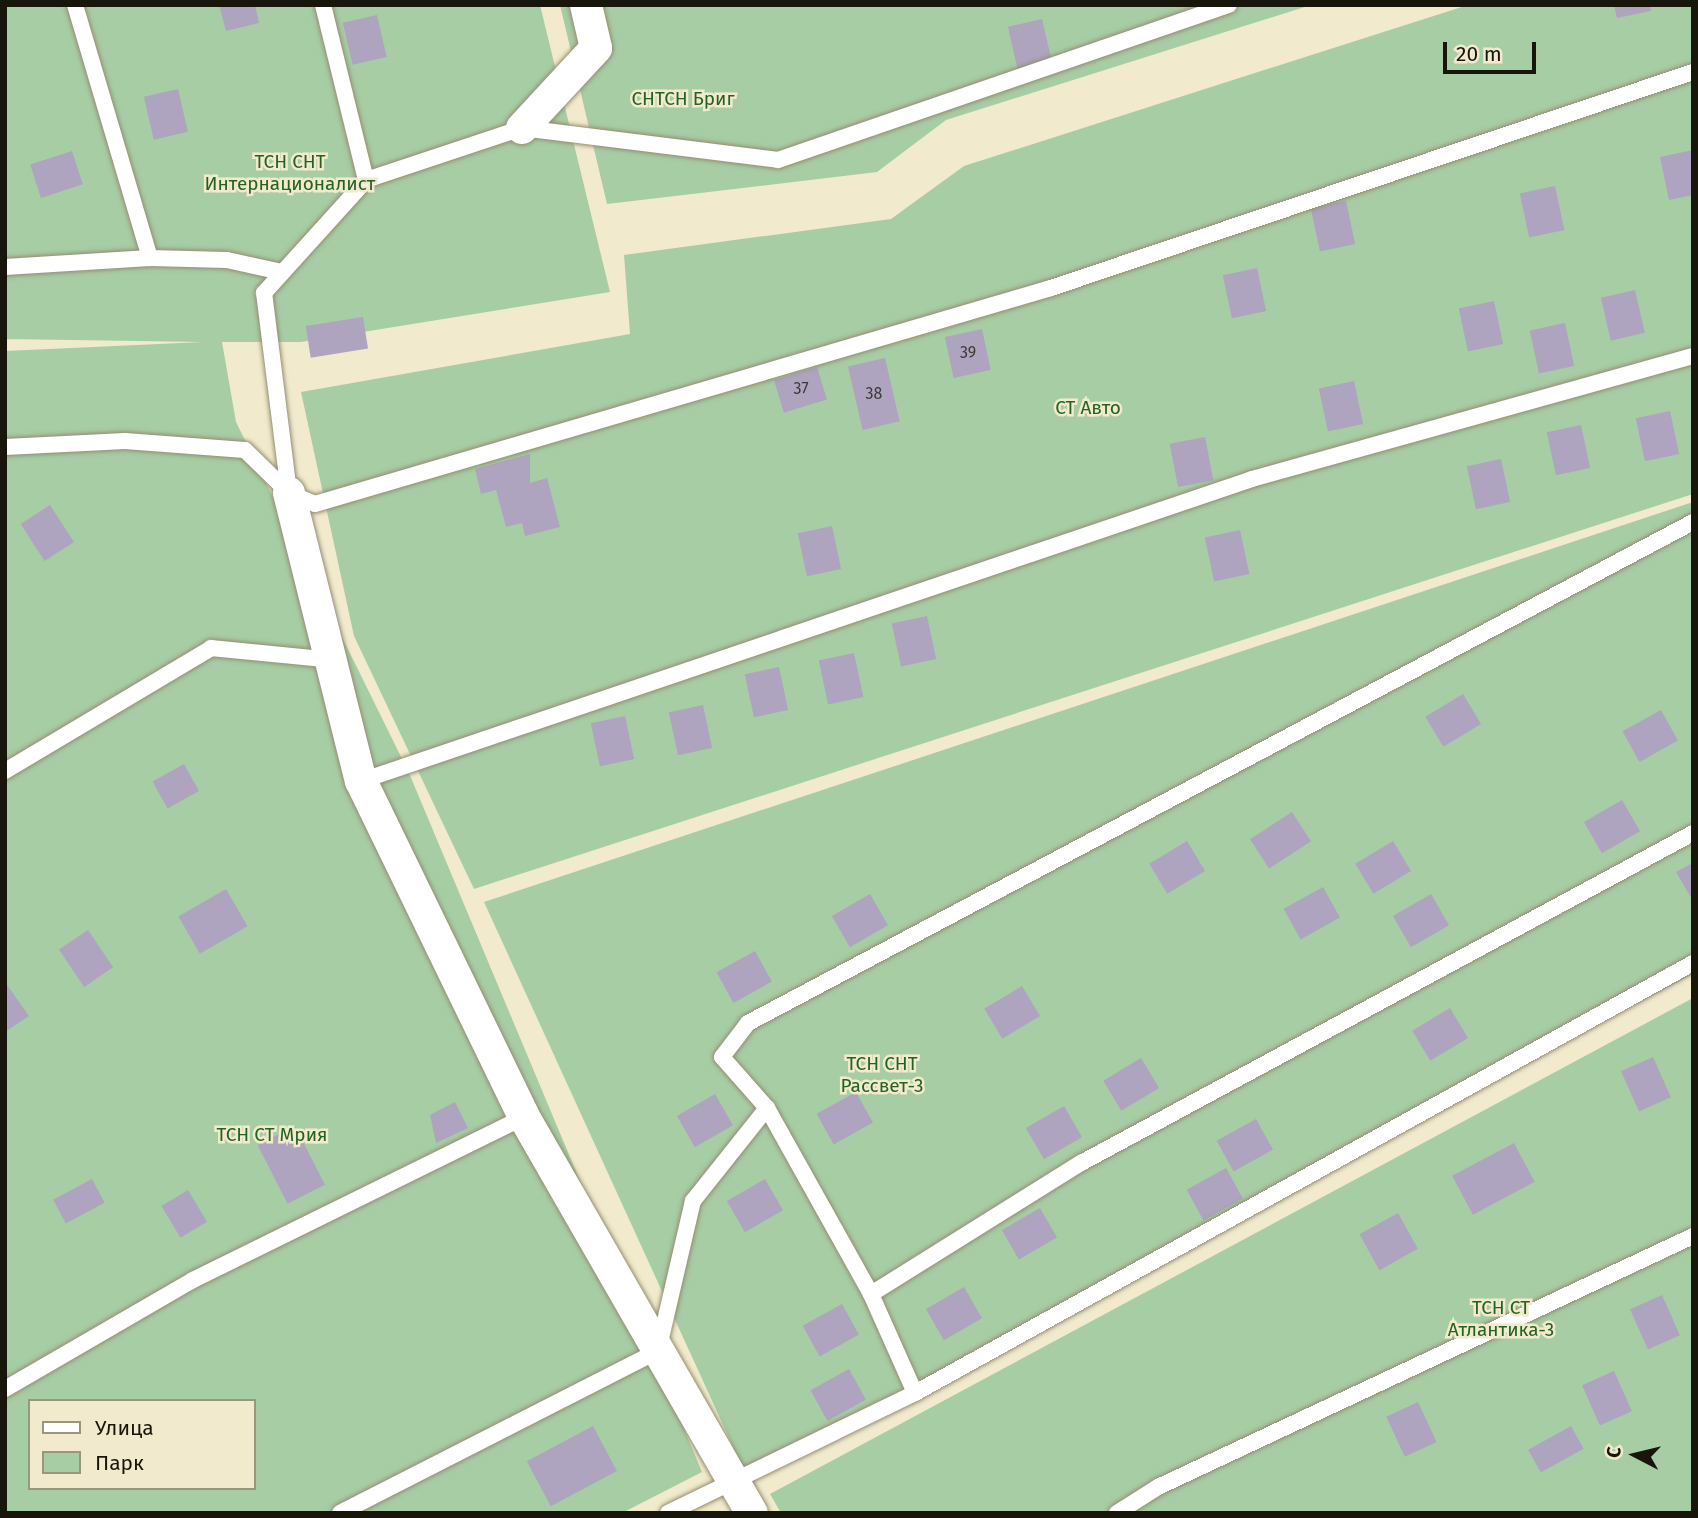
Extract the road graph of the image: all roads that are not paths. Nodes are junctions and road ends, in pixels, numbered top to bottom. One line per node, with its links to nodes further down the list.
1 (75, 5): 8 (lane)
2 (323, 5): 7 (lane)
3 (586, 5): 6 (street)
4 (1229, 5): 6 (lane)
5 (1693, 72): 13 (lane)
6 (522, 128): 7 (lane)
7 (366, 180): 10 (lane)
8 (150, 258): 9 (lane); 10 (lane)
9 (5, 268)
10 (281, 272): 13 (lane)
11 (1693, 356): 17 (lane)
12 (8, 448): 13 (lane)
13 (289, 493): 15 (street)
14 (1693, 522): 20 (lane)
15 (334, 660): 16 (lane); 17 (street)
16 (5, 771)
17 (361, 781): 21 (street)
18 (1693, 833): 23 (lane)
19 (1693, 963): 26 (lane)
20 (767, 1108): 23 (lane); 24 (lane)
21 (524, 1116): 24 (street); 25 (lane)
22 (1693, 1236): 31 (lane)
23 (871, 1294): 26 (lane)
24 (658, 1352): 27 (street); 28 (lane)
25 (5, 1389)
26 (915, 1393): 27 (lane)
27 (734, 1483): 29 (lane); 30 (street)
28 (340, 1513)
29 (668, 1513)
30 (752, 1513)
31 (1117, 1513)

